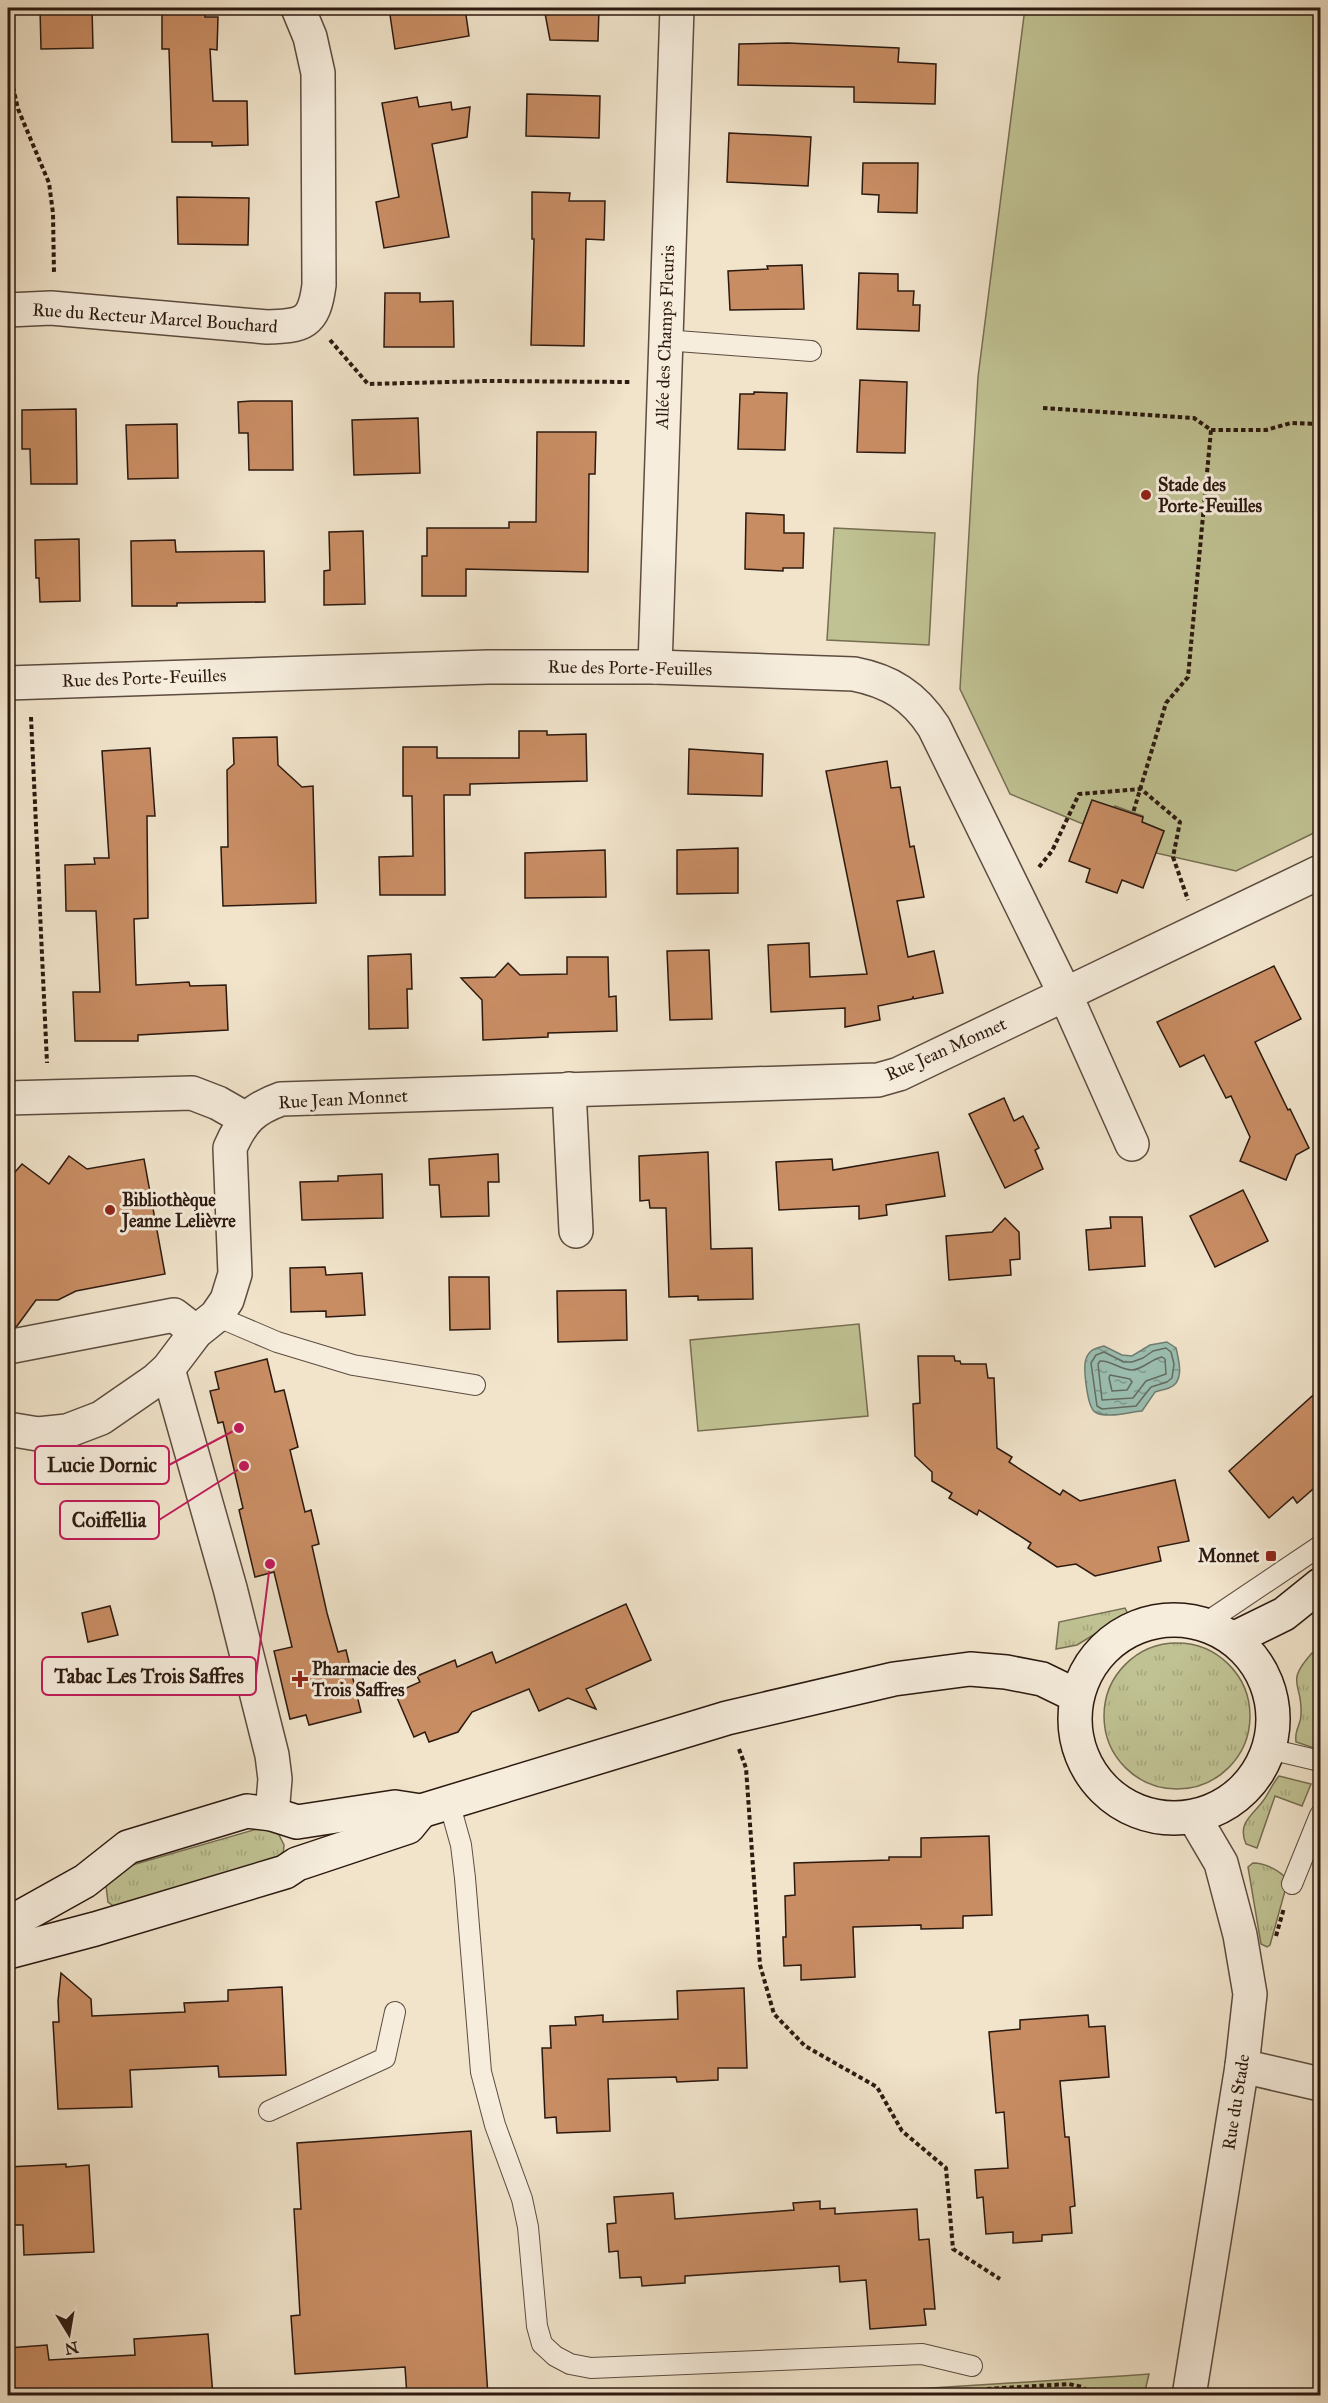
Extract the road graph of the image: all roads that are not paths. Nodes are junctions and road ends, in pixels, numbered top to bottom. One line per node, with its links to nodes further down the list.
1 (298, 8): 3 (street, Rue du Recteur Marcel Bouchard)
2 (677, 8): 4 (street, Allée des Champs Fleuris)
3 (8, 310)
4 (664, 340): 5 (lane); 6 (street, Allée des Champs Fleuris)
5 (812, 351)
6 (655, 666): 7 (street, Rue des Porte-Feuilles); 9 (street, Rue des Porte-Feuilles)
7 (19, 683)
8 (1320, 872): 9 (street, Rue Jean Monnet)
9 (1065, 994): 10 (street, Rue Jean Monnet); 13 (street)
10 (569, 1089): 12 (street, Rue Jean Monnet); 14 (street)
11 (8, 1098): 12 (street)
12 (246, 1119): 15 (street, Rue Jean Monnet)
13 (1132, 1143)
14 (576, 1231)
15 (206, 1324): 16 (street); 17 (street, Rue Jean Monnet); 18 (lane)
16 (8, 1347)
17 (168, 1369): 19 (street, Rue Jean Monnet); 29 (street)
18 (475, 1385)
19 (8, 1429)
20 (1320, 1546): 22 (lane)
21 (1320, 1585): 23 (street)
22 (1204, 1624): 23 (street); 24 (street)
23 (1233, 1639): 25 (street)
24 (1077, 1696): 27 (street); 30 (street)
25 (1269, 1749): 26 (lane); 30 (street)
26 (1320, 1761)
27 (435, 1806): 29 (street); 31 (street); 41 (lane)
28 (1320, 1815): 33 (lane)
29 (282, 1817): 31 (street); 32 (street)
30 (1194, 1817): 38 (street, Rue du Stade)
31 (297, 1864): 35 (street)
32 (90, 1878): 34 (street); 35 (street)
33 (1292, 1884)
34 (8, 1924)
35 (111, 1924): 36 (street)
36 (8, 1952)
37 (395, 2012): 40 (lane)
38 (1242, 2066): 39 (street); 42 (street, Rue du Stade)
39 (1320, 2084)
40 (268, 2110)
41 (972, 2366)
42 (1189, 2396)

